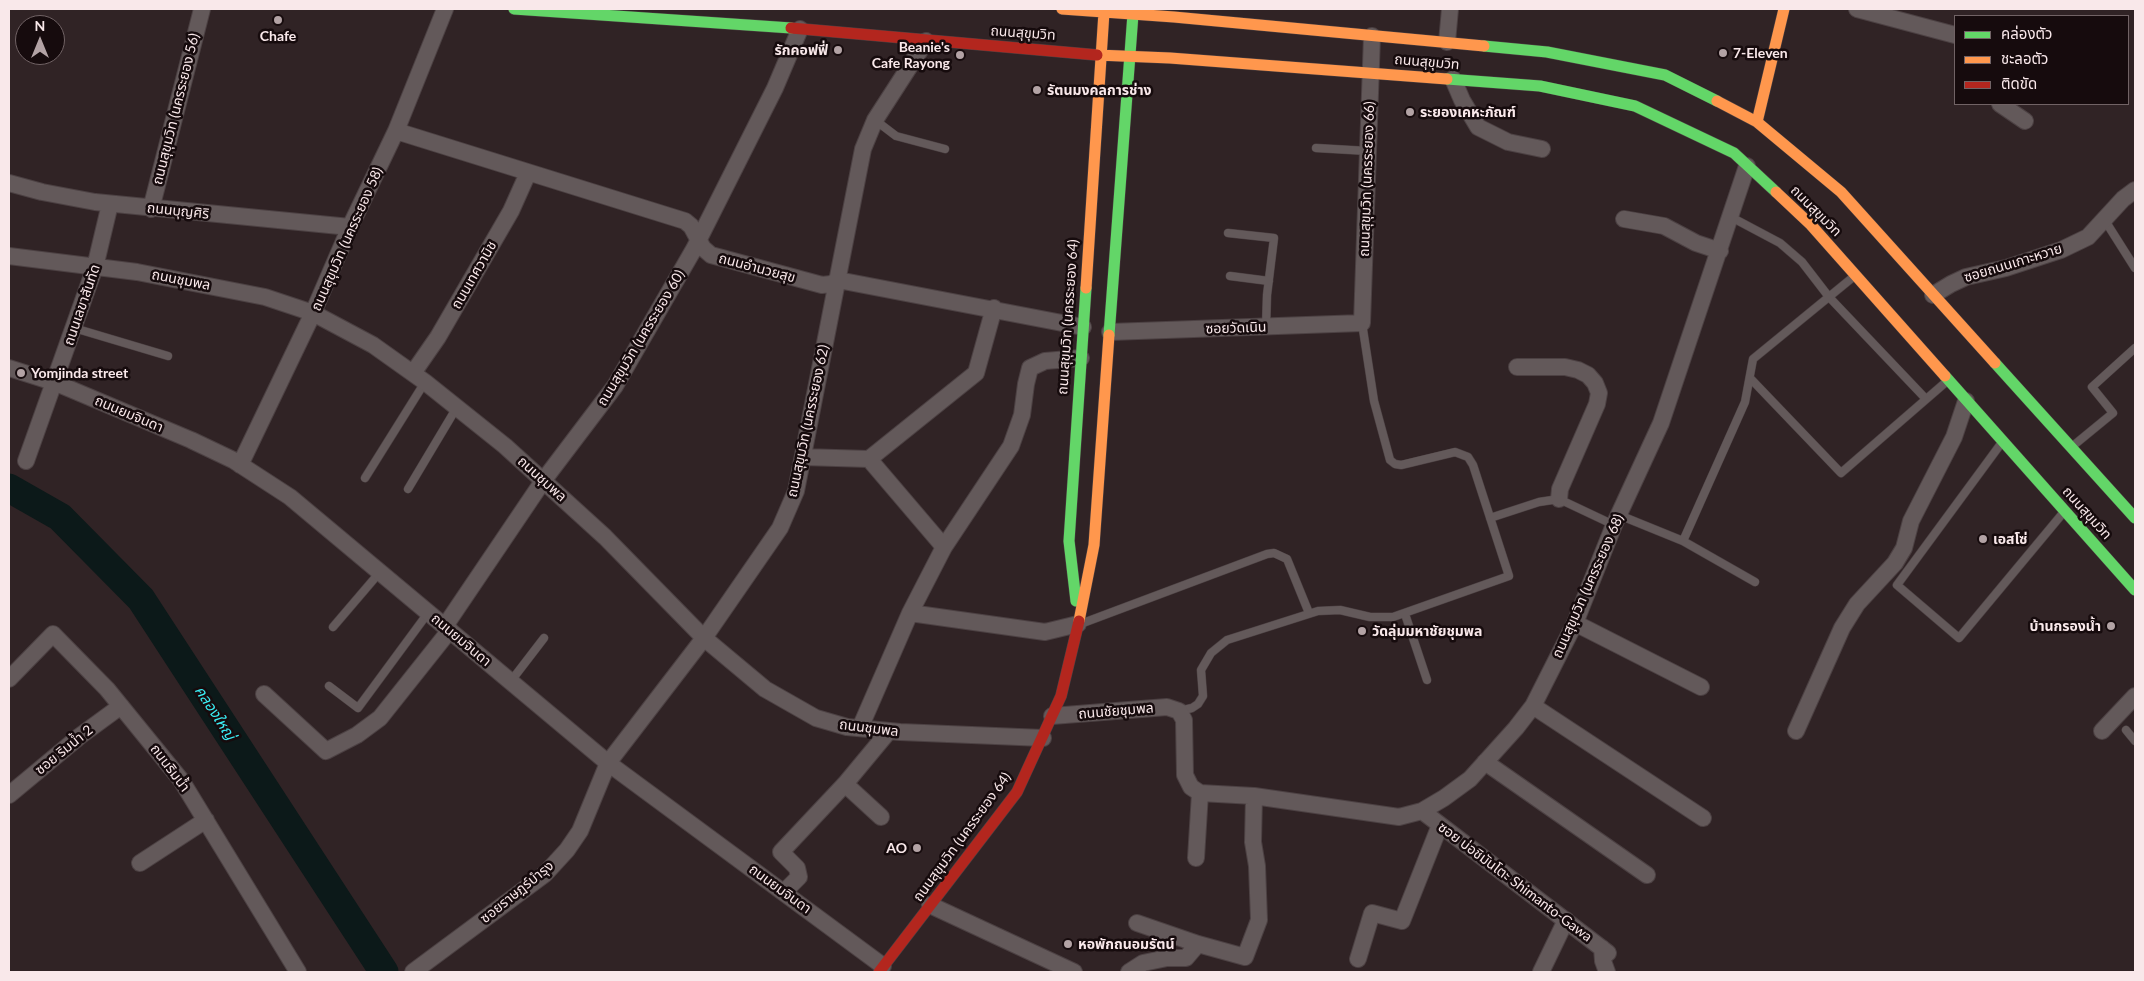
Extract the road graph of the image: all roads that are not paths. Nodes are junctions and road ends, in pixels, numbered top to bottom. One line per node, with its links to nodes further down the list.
1 (202, 9): 35 (street, ถนนสุขุมวิท (นครระยอง 56))
2 (445, 9): 25 (street, ถนนสุขุมวิท (นครระยอง 58))
3 (514, 9): 11 (main road, ถนนสุขุมวิท)
4 (735, 9): 11 (main road)
5 (1062, 9): 9 (main road, ถนนสุขุมวิท)
6 (1450, 9): 16 (street)
7 (1784, 9): 24 (main road)
8 (1857, 9): 13 (street)
9 (1104, 12): 10 (main road, ถนนสุขุมวิท); 17 (main road, ถนนสุขุมวิท (นครระยอง 64))
10 (1133, 14): 14 (main road, ถนนสุขุมวิท); 18 (main road, ถนนสุขุมวิท (นครระยอง 64))
11 (734, 24): 12 (main road, ถนนสุขุมวิท)
12 (800, 29): 15 (main road, ถนนสุขุมวิท); 41 (street, ถนนสุขุมวิท (นครระยอง 60))
13 (1954, 35)
14 (1372, 36): 16 (main road, ถนนสุขุมวิท); 19 (street, ถนนสุขุมวิท (นครระยอง 66))
15 (926, 41): 17 (main road, ถนนสุขุมวิท); 22 (street, ถนนสุขุมวิท (นครระยอง 62))
16 (1447, 42): 24 (main road, ถนนสุขุมวิท)
17 (1101, 54): 18 (main road, ถนนสุขุมวิท); 55 (main road, ถนนสุขุมวิท (นครระยอง 64))
18 (1130, 56): 19 (main road, ถนนสุขุมวิท); 58 (main road, ถนนสุขุมวิท (นครระยอง 64))
19 (1371, 72): 20 (main road, ถนนสุขุมวิท); 29 (street, ถนนสุขุมวิท (นครระยอง 66))
20 (1452, 79): 28 (street); 30 (main road, ถนนสุขุมวิท)
21 (2001, 105): 23 (street)
22 (876, 120): 27 (lane); 48 (street, ถนนสุขุมวิท (นครระยอง 62))
23 (2025, 121)
24 (1757, 122): 50 (main road, ถนนสุขุมวิท)
25 (396, 131): 31 (street, ถนนอำนวยสุข); 39 (street, ถนนสุขุมวิท (นครระยอง 58))
26 (1316, 148): 29 (lane)
27 (945, 149)
28 (1542, 149)
29 (1368, 150): 54 (street, ถนนสุขุมวิท (นครระยอง 66))
30 (1747, 166): 36 (street, ถนนสุขุมวิท (นครระยอง 68)); 46 (main road, ถนนสุขุมวิท)
31 (528, 172): 41 (street, ถนนอำนวยสุข); 64 (street, ถนนเทศวานิช)
32 (9, 182): 34 (street, ถนนบุญศิริ)
33 (2135, 190): 37 (street, ซอยถนนเกาะหวาย)
34 (110, 204): 35 (street, ถนนบุญศิริ); 44 (street, ถนนเลขาสันทัด)
35 (151, 209): 39 (street, ถนนบุญศิริ)
36 (1731, 217): 42 (street, ถนนสุขุมวิท (นครระยอง 68)); 51 (lane)
37 (2104, 219): 45 (lane); 50 (street, ซอยถนนเกาะหวาย)
38 (1624, 220): 42 (street)
39 (350, 227): 53 (street, ถนนสุขุมวิท (นครระยอง 58))
40 (1228, 233): 49 (lane)
41 (700, 238): 48 (street, ถนนอำนวยสุข); 78 (street, ถนนสุขุมวิท (นครระยอง 60))
42 (1720, 250): 84 (street, ถนนสุขุมวิท (นครระยอง 68))
43 (9, 256): 44 (street, ถนนชุมพล)
44 (95, 267): 53 (street, ถนนชุมพล); 57 (street, ถนนเลขาสันทัด)
45 (2135, 268)
46 (1856, 275): 51 (lane); 66 (main road, ถนนสุขุมวิท)
47 (1230, 276): 49 (lane)
48 (838, 280): 52 (street, ถนนอำนวยสุข); 73 (street, ถนนสุขุมวิท (นครระยอง 62))
49 (1269, 281): 56 (lane)
50 (1933, 295): 72 (main road, ถนนสุขุมวิท)
51 (1829, 297): 65 (lane); 68 (lane)
52 (994, 308): 55 (street, ถนนอำนวยสุข); 74 (street)
53 (313, 313): 64 (street, ถนนชุมพล); 76 (street, ถนนสุขุมวิท (นครระยอง 58))
54 (1362, 323): 56 (street, ซอยวัดเนิน); 82 (lane)
55 (1083, 327): 61 (main road, ถนนสุขุมวิท (นครระยอง 64))
56 (1266, 327): 58 (street, ซอยวัดเนิน)
57 (74, 328): 60 (lane); 67 (street, ถนนเลขาสันทัด)
58 (1110, 332): 95 (main road, ถนนสุขุมวิท (นครระยอง 64))
59 (2135, 348): 72 (lane)
60 (168, 356)
61 (1081, 358): 86 (street); 95 (main road, ถนนสุขุมวิท (นครระยอง 64))
62 (1517, 367): 80 (street)
63 (9, 368): 67 (street, ถนนยมจินดา)
64 (419, 378): 70 (street, ถนนชุมพล); 77 (lane)
65 (1750, 378): 68 (lane); 85 (lane)
66 (1948, 380): 68 (lane); 69 (main road, ถนนสุขุมวิท)
67 (56, 383): 75 (street, ถนนเลขาสันทัด); 76 (street, ถนนยมจินดา)
68 (1926, 399)
69 (1966, 401): 71 (main road, ถนนสุขุมวิท); 114 (street)
70 (457, 407): 78 (street, ถนนชุมพล); 79 (lane)
71 (2003, 442): 81 (main road, ถนนสุขุมวิท); 81 (lane)
72 (2071, 448): 83 (main road, ถนนสุขุมวิท)
73 (803, 457): 74 (street); 99 (street, ถนนสุขุมวิท (นครระยอง 62))
74 (869, 459): 86 (street)
75 (26, 461)
76 (240, 464): 87 (street, ถนนยมจินดา)
77 (365, 478)
78 (543, 481): 97 (street, ถนนสุขุมวิท (นครระยอง 60)); 99 (street, ถนนชุมพล)
79 (408, 489)
80 (1559, 499): 82 (lane); 84 (lane)
81 (2065, 511): 89 (main road, ถนนสุขุมวิท)
82 (1490, 518): 93 (lane)
83 (2135, 518)
84 (1617, 520): 85 (lane); 94 (street, ถนนสุขุมวิท (นครระยอง 68))
85 (1683, 541): 88 (lane)
86 (944, 547): 91 (street)
87 (380, 572): 90 (street, ถนนยมจินดา); 96 (lane)
88 (1755, 582)
89 (2135, 590)
90 (428, 612): 97 (street, ถนนยมจินดา); 103 (lane)
91 (910, 613): 95 (street); 111 (street)
92 (1308, 613): 93 (lane); 95 (lane); 109 (lane)
93 (1405, 614): 101 (lane)
94 (1575, 623): 104 (street); 108 (street, ถนนสุขุมวิท (นครระยอง 68))
95 (1078, 624): 110 (main road, ถนนสุขุมวิท (นครระยอง 64))
96 (333, 627)
97 (448, 628): 102 (street, ถนนยมจินดา); 105 (street, ถนนสุขุมวิท (นครระยอง 60))
98 (544, 638): 102 (lane)
99 (704, 638): 111 (street, ถนนชุมพล); 119 (street, ถนนสุขุมวิท (นครระยอง 62))
100 (9, 679): 107 (street, ถนนริมน้ำ)
101 (1427, 680)
102 (510, 681): 119 (street, ถนนยมจินดา)
103 (329, 686)
104 (1701, 687)
105 (264, 694)
106 (2135, 696): 115 (street)
107 (121, 706): 122 (street, ซอย ริมน้ำ 2); 127 (street, ถนนริมน้ำ)
108 (1533, 706): 118 (street, ถนนสุขุมวิท (นครระยอง 68)); 126 (street)
109 (1179, 711): 110 (street, ถนนชัยชุมพล); 121 (street)
110 (1052, 716): 116 (main road, ถนนสุขุมวิท (นครระยอง 64))
111 (860, 728): 112 (street, ถนนชุมพล)
112 (889, 730): 116 (street, ถนนชุมพล); 120 (street)
113 (2126, 730): 117 (lane)
114 (1796, 731)
115 (2102, 731)
116 (1043, 738): 133 (main road, ถนนสุขุมวิท (นครระยอง 64))
117 (2135, 741)
118 (1485, 762): 124 (street, ถนนสุขุมวิท (นครระยอง 68)); 131 (street)
119 (608, 763): 132 (street, ถนนยมจินดา); 140 (street, ซอยราษฎร์บำรุง)
120 (845, 784): 125 (street); 132 (street)
121 (1200, 793): 123 (street, ถนนสุขุมวิท (นครระยอง 68)); 129 (street)
122 (9, 796)
123 (1254, 796): 124 (street, ถนนสุขุมวิท (นครระยอง 68)); 136 (street)
124 (1422, 811): 128 (street, ซอย บ่อชิมันโตะ Shimanto-Gawa)
125 (881, 817)
126 (1703, 818)
127 (206, 820): 130 (street); 139 (street, ถนนริมน้ำ)
128 (1440, 825): 134 (street, ซอย บ่อชิมันโตะ Shimanto-Gawa); 137 (street)
129 (1196, 858)
130 (140, 863)
131 (1647, 875)
132 (784, 892): 138 (street, ถนนยมจินดา)
133 (930, 905): 138 (main road, ถนนสุขุมวิท (นครระยอง 64)); 141 (street)
134 (1566, 920): 143 (street); 144 (street, ซอย บ่อชิมันโตะ Shimanto-Gawa)
135 (1137, 923): 136 (street)
136 (1198, 944): 142 (street)
137 (1358, 959)
138 (881, 969)
139 (298, 972)
140 (412, 972)
141 (1074, 972)
142 (1129, 972)
143 (1541, 972)
144 (1607, 972)

